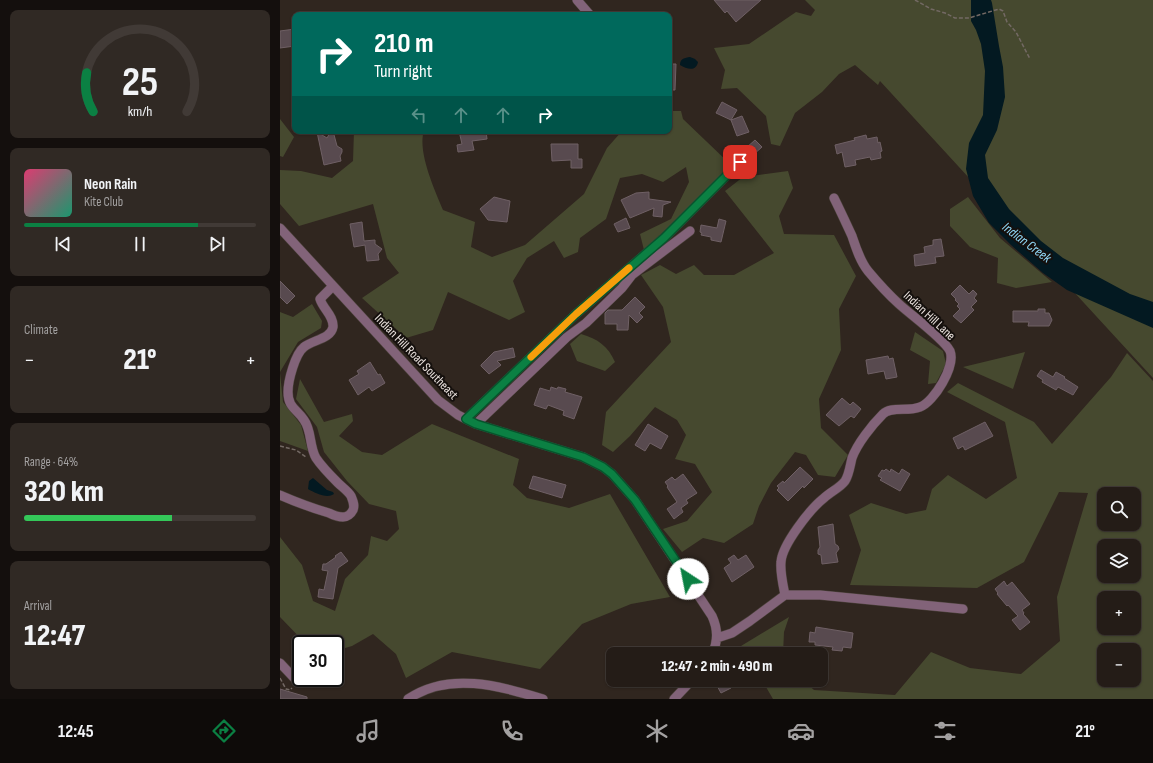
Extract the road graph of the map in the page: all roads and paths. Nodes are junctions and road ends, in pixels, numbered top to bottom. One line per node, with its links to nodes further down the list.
1 (577, 0): 3 (street)
2 (915, 0): 4 (path)
3 (587, 12)
4 (1030, 59)
5 (740, 162): 10 (street)
6 (834, 198): 13 (street, Indian Hill Lane)
7 (280, 228): 9 (street, Indian Hill Road Southeast)
8 (690, 231): 11 (street)
9 (333, 286): 10 (street, Indian Hill Road Southeast); 12 (street)
10 (466, 419): 11 (street, Indian Hill Road Southeast)
11 (476, 424): 15 (street, Indian Hill Road Southeast)
12 (280, 495)
13 (785, 595): 14 (street); 15 (street)
14 (963, 609)
15 (717, 638): 16 (street)
16 (714, 647)
17 (280, 663): 18 (street)
18 (292, 676)
19 (685, 687): 22 (street)
20 (408, 699): 21 (street)
21 (543, 699)
22 (674, 699)

